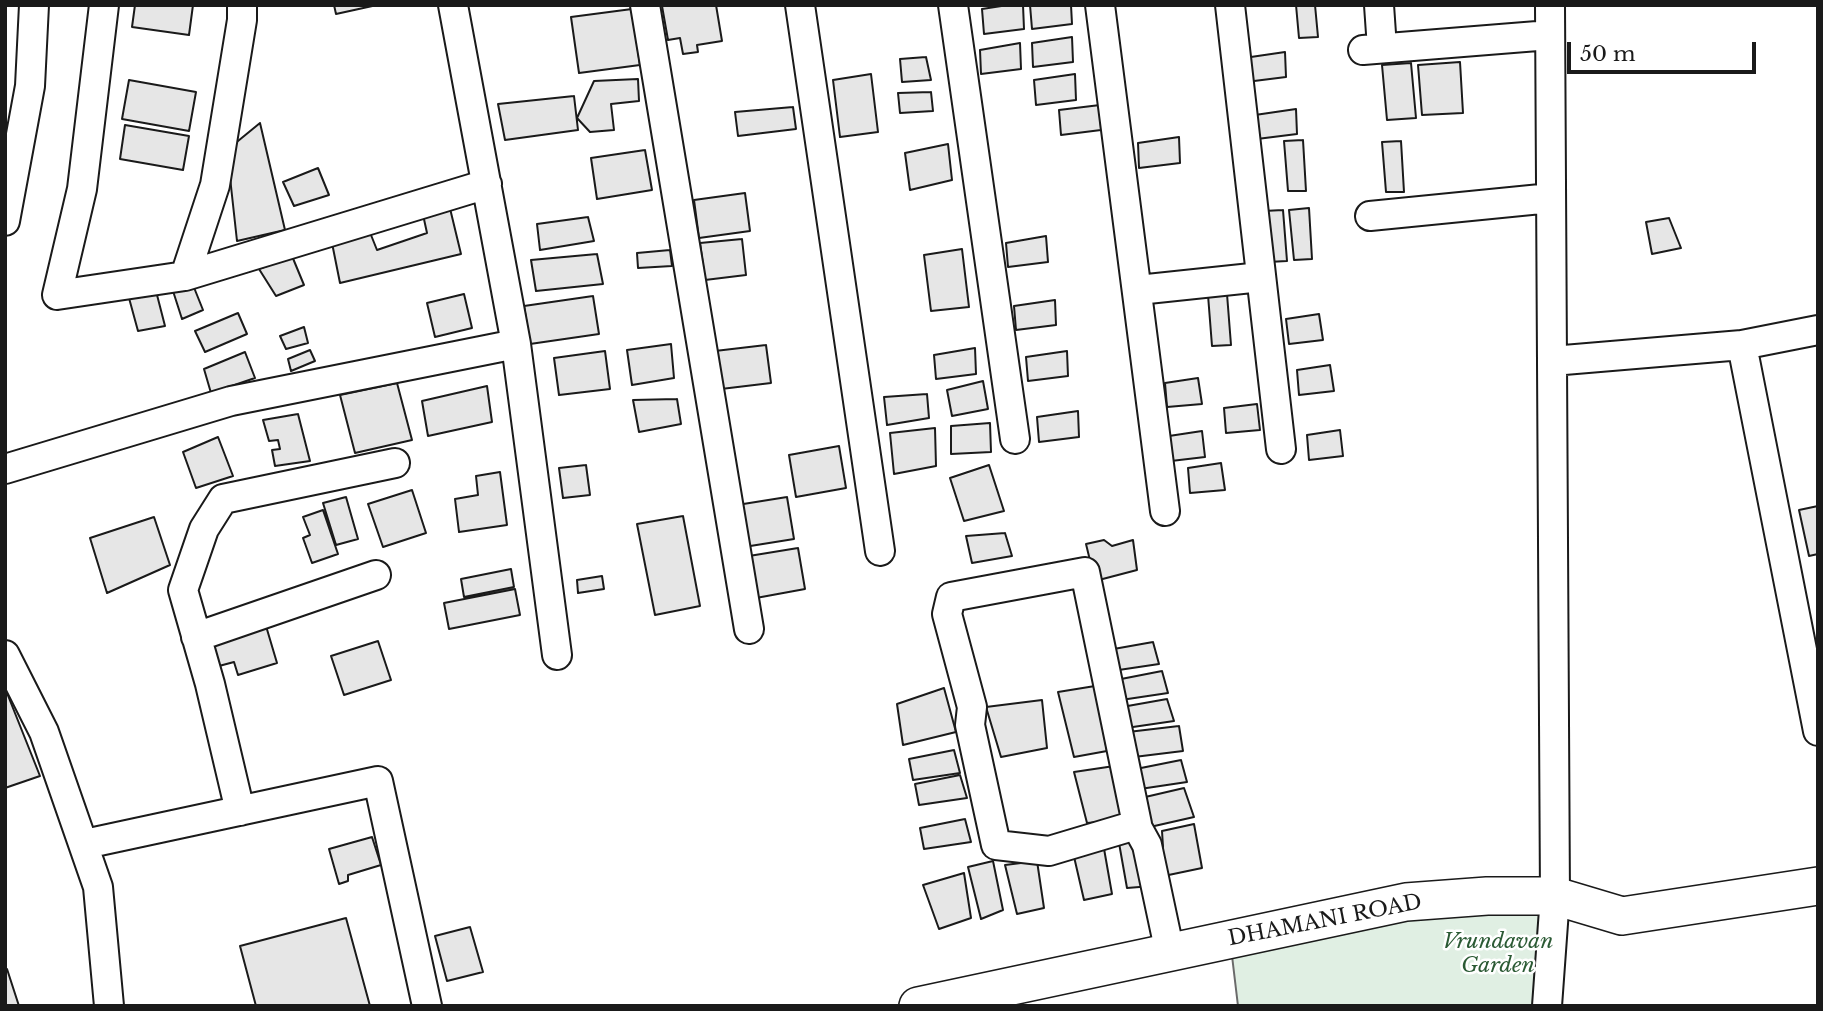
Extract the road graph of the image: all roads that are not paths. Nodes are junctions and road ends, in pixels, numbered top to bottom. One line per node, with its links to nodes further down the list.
1 (34, 5): 16 (street)
2 (104, 5): 17 (street)
3 (242, 5): 17 (street)
4 (453, 5): 13 (street)
5 (645, 5): 31 (street)
6 (800, 5): 29 (street)
7 (953, 5): 24 (street)
8 (1100, 5): 19 (street)
9 (1230, 5): 18 (street)
10 (1379, 5): 12 (street)
11 (1550, 5): 12 (street)
12 (1550, 35): 14 (street)
13 (487, 184): 17 (street); 21 (street)
14 (1550, 198): 15 (street); 23 (street)
15 (1370, 216)
16 (5, 221)
17 (185, 276)
18 (1261, 277): 19 (street); 25 (street)
19 (1138, 290): 28 (street)
20 (1818, 330): 22 (street)
21 (516, 344): 27 (street); 34 (street)
22 (1742, 345): 23 (street); 35 (street)
23 (1552, 361): 40 (street)
24 (1015, 439)
25 (1281, 449)
26 (395, 463): 32 (street)
27 (5, 469)
28 (1165, 511)
29 (880, 551)
30 (376, 575): 32 (street)
31 (749, 629)
32 (197, 637): 36 (street)
33 (5, 654): 38 (street)
34 (557, 655)
35 (1818, 731)
36 (240, 811): 38 (street); 43 (street)
37 (1137, 824): 41 (street)
38 (85, 844): 42 (street)
39 (1818, 886): 40 (main road, DHAMANI ROAD)
40 (1555, 896): 41 (main road, DHAMANI ROAD); 45 (street)
41 (1170, 953): 44 (main road, DHAMANI ROAD)
42 (109, 1006)
43 (427, 1006)
44 (918, 1006)
45 (1547, 1006)

